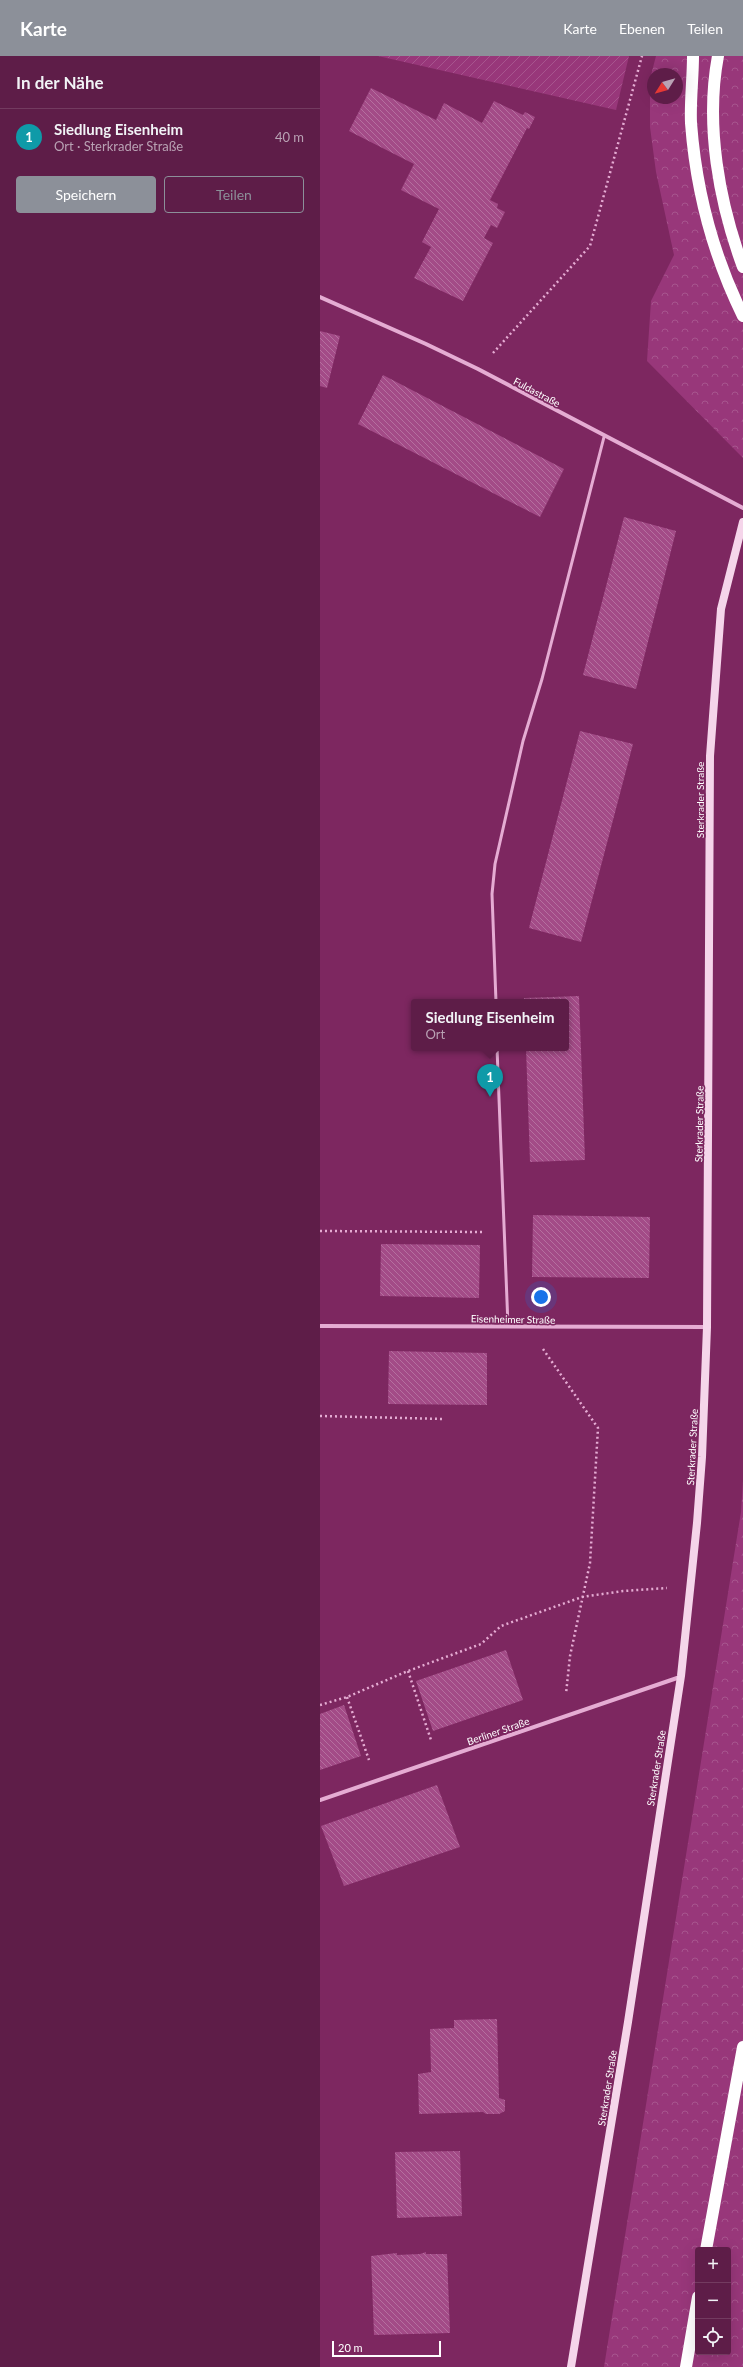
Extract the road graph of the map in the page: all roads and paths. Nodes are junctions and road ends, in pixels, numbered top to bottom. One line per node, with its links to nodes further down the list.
1 (642, 56): 7 (path)
2 (693, 56): 6 (highway)
3 (718, 56): 4 (highway)
4 (743, 267)
5 (320, 297): 7 (street, Fuldastraße)
6 (743, 316)
7 (478, 369): 8 (street, Fuldastraße)
8 (604, 437): 9 (street, Fuldastraße); 11 (lane)
9 (743, 508)
10 (743, 522): 17 (street, Sterkrader Straße)
11 (496, 999)
12 (497, 1051): 14 (lane)
13 (320, 1231): 14 (path)
14 (504, 1232): 16 (lane)
15 (320, 1326): 16 (street, Eisenheimer Straße)
16 (508, 1326): 18 (street, Eisenheimer Straße)
17 (707, 1326): 18 (street, Eisenheimer Straße); 21 (street, Sterkrader Straße)
18 (528, 1327): 22 (path)
19 (320, 1416): 20 (path)
20 (444, 1419)
21 (690, 1587): 22 (path); 24 (street, Sterkrader Straße)
22 (582, 1597): 23 (path); 27 (path)
23 (408, 1671): 25 (path); 28 (path)
24 (681, 1676): 27 (street, Berliner Straße); 34 (street, Sterkrader Straße)
25 (347, 1696): 26 (path); 29 (path)
26 (320, 1705)
27 (563, 1717): 28 (street, Berliner Straße)
28 (438, 1759): 29 (street, Berliner Straße)
29 (376, 1781): 30 (street, Berliner Straße)
30 (320, 1800)
31 (743, 2047): 32 (highway)
32 (707, 2247)
33 (695, 2314): 35 (highway)
34 (571, 2367)
35 (686, 2367)

